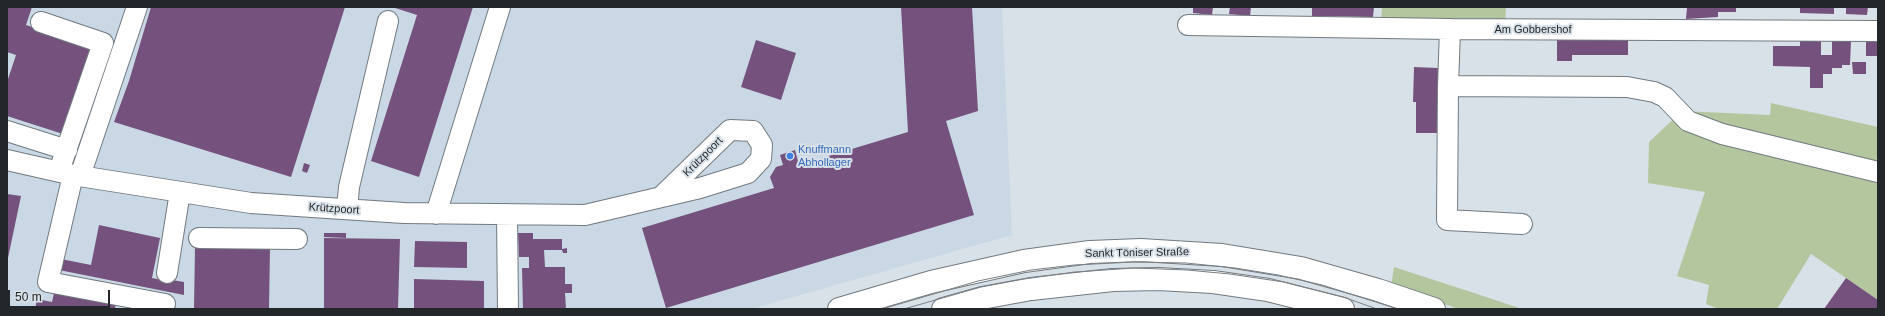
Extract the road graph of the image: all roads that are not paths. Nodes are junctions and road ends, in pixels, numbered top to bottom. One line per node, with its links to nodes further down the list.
1 (137, 7): 13 (street)
2 (500, 7): 17 (street)
3 (388, 21): 16 (street)
4 (41, 22): 10 (street)
5 (1188, 25): 6 (street, Am Gobbershof)
6 (1450, 29): 7 (street, Am Gobbershof); 8 (street)
7 (1878, 31)
8 (1448, 86): 12 (street); 19 (street)
9 (7, 131): 10 (street)
10 (67, 150): 13 (street)
11 (7, 160): 13 (street, Krützpoort)
12 (1878, 172)
13 (71, 174): 14 (street, Krützpoort); 23 (street)
14 (180, 192): 16 (street, Krützpoort); 22 (street)
15 (662, 196): 15 (street, Krützpoort); 18 (street, Krützpoort)
16 (347, 209): 17 (street, Krützpoort)
17 (436, 214): 18 (street, Krützpoort)
18 (507, 214): 24 (street)
19 (1522, 224)
20 (199, 238): 21 (street)
21 (297, 239)
22 (167, 273)
23 (165, 304)
24 (508, 309)
25 (839, 309): 28 (main road, Sankt Töniser Straße)
26 (943, 309): 27 (main road)
27 (1342, 309)
28 (1434, 309)

